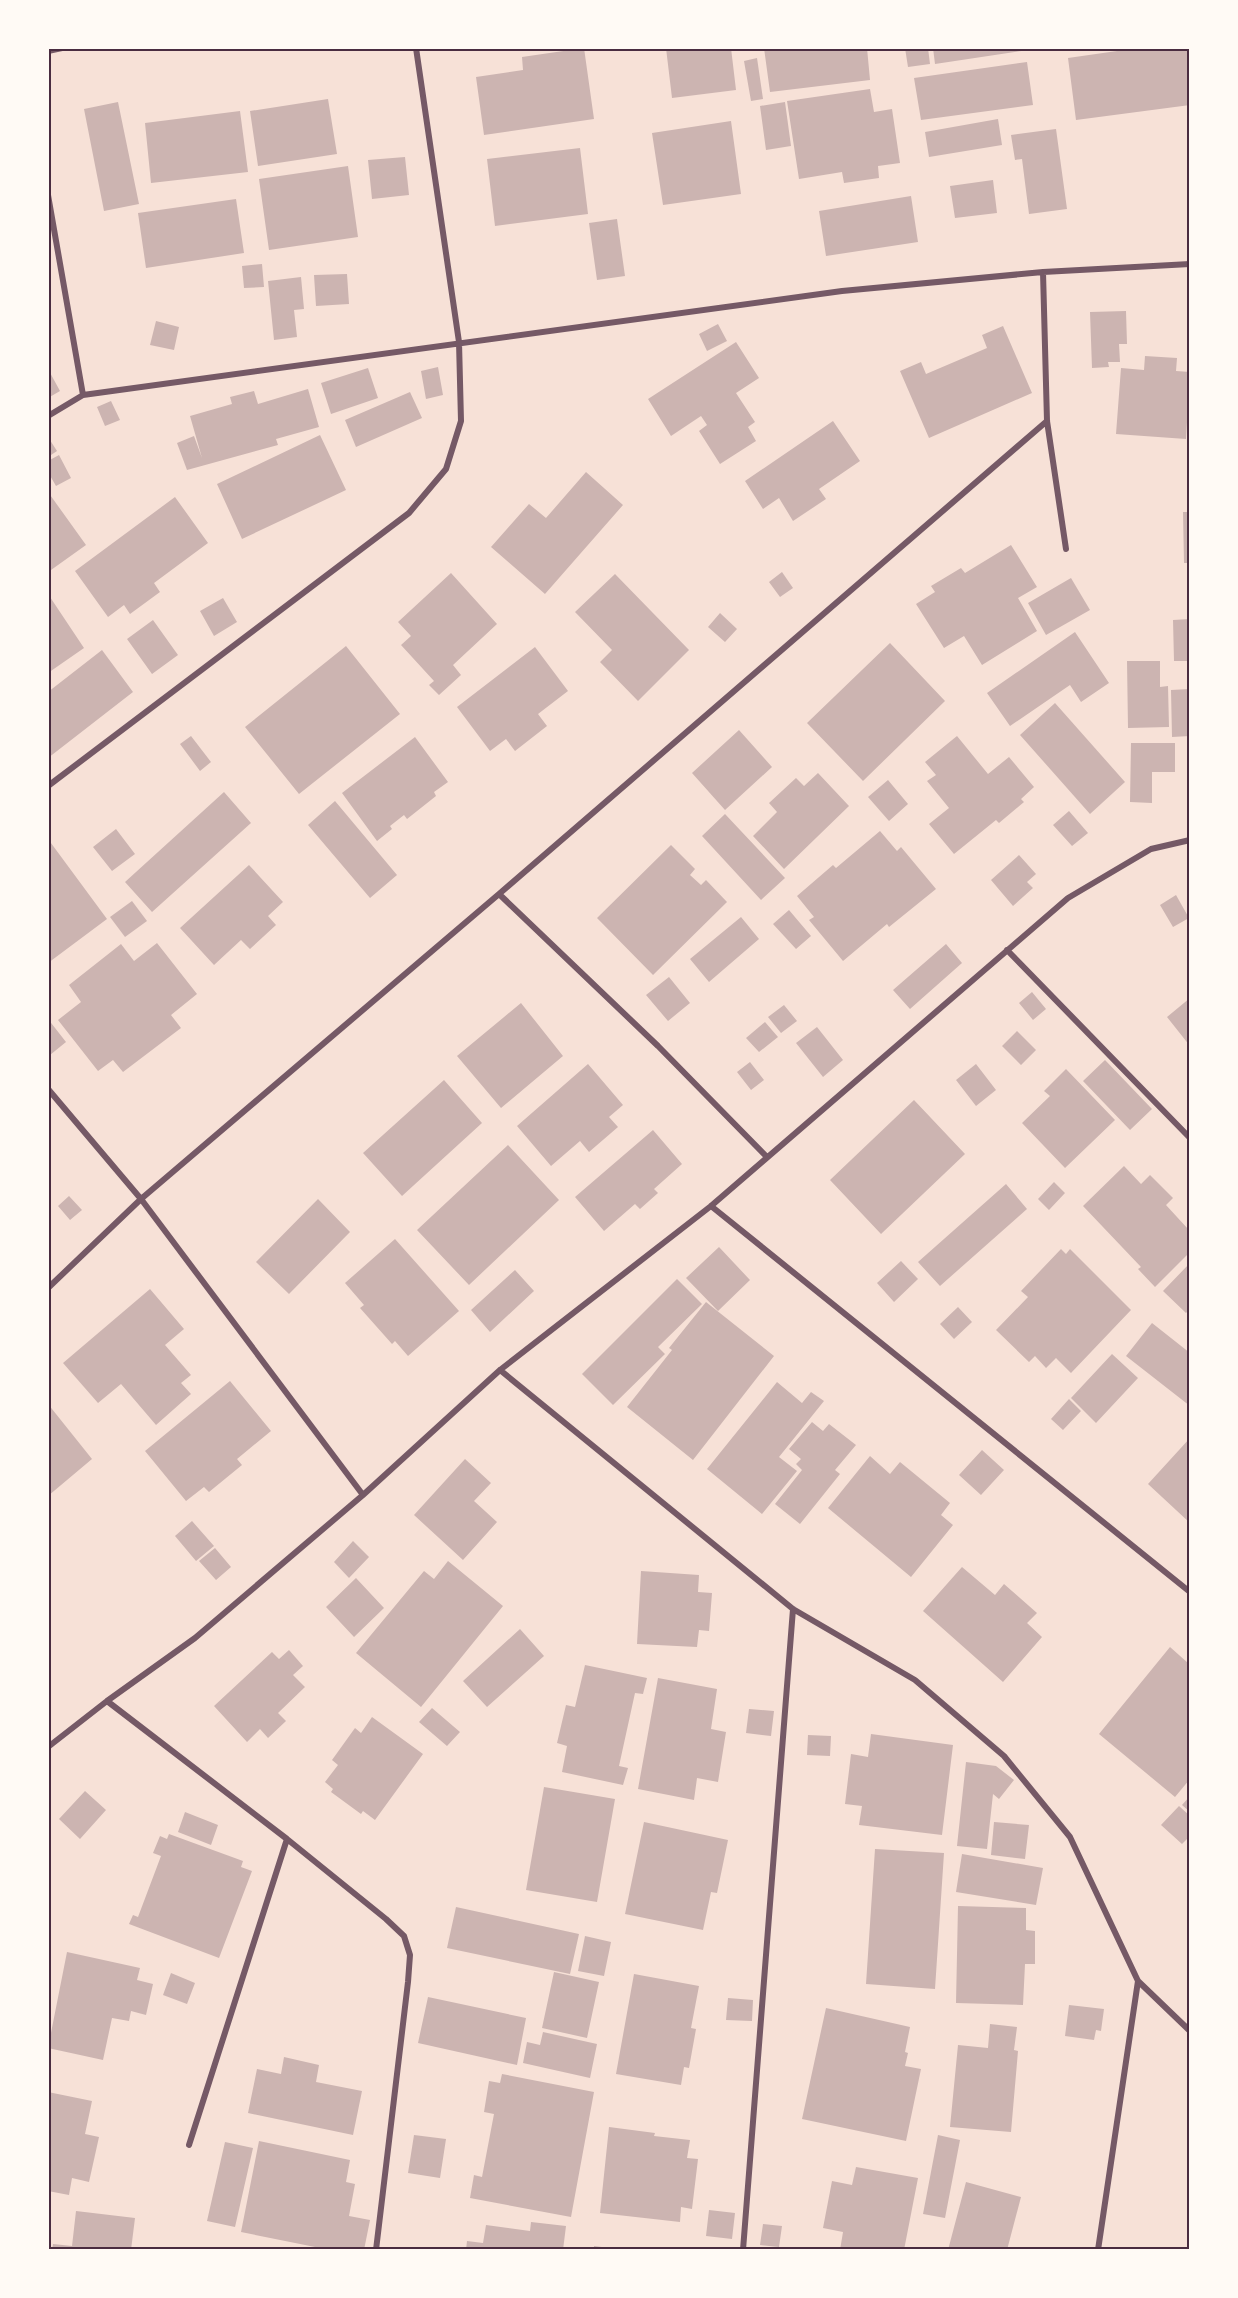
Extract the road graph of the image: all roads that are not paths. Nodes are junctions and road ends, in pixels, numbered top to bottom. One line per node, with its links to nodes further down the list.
1 (62, 48): 3 (street)
2 (416, 48): 7 (street)
3 (48, 51)
4 (48, 195): 8 (street)
5 (1190, 264): 6 (street)
6 (1043, 272): 7 (street); 10 (street)
7 (459, 342): 8 (street); 12 (street)
8 (83, 395): 9 (street)
9 (48, 416)
10 (1047, 420): 11 (street); 14 (street)
11 (1066, 549)
12 (48, 786)
13 (1190, 840): 15 (street)
14 (499, 894): 18 (street); 19 (street)
15 (1007, 950): 17 (street); 18 (street)
16 (48, 1089): 19 (street)
17 (1190, 1138)
18 (767, 1157): 20 (street)
19 (141, 1198): 21 (street); 23 (street)
20 (711, 1206): 22 (street); 24 (street)
21 (48, 1288)
22 (500, 1370): 23 (street); 25 (street)
23 (363, 1496): 26 (street)
24 (1190, 1592)
25 (793, 1609): 29 (street); 33 (street)
26 (107, 1701): 27 (street); 28 (street)
27 (48, 1747)
28 (287, 1839): 31 (street); 32 (street)
29 (1138, 1981): 30 (street); 34 (street)
30 (1190, 2031)
31 (189, 2145)
32 (376, 2250)
33 (743, 2250)
34 (1098, 2250)

